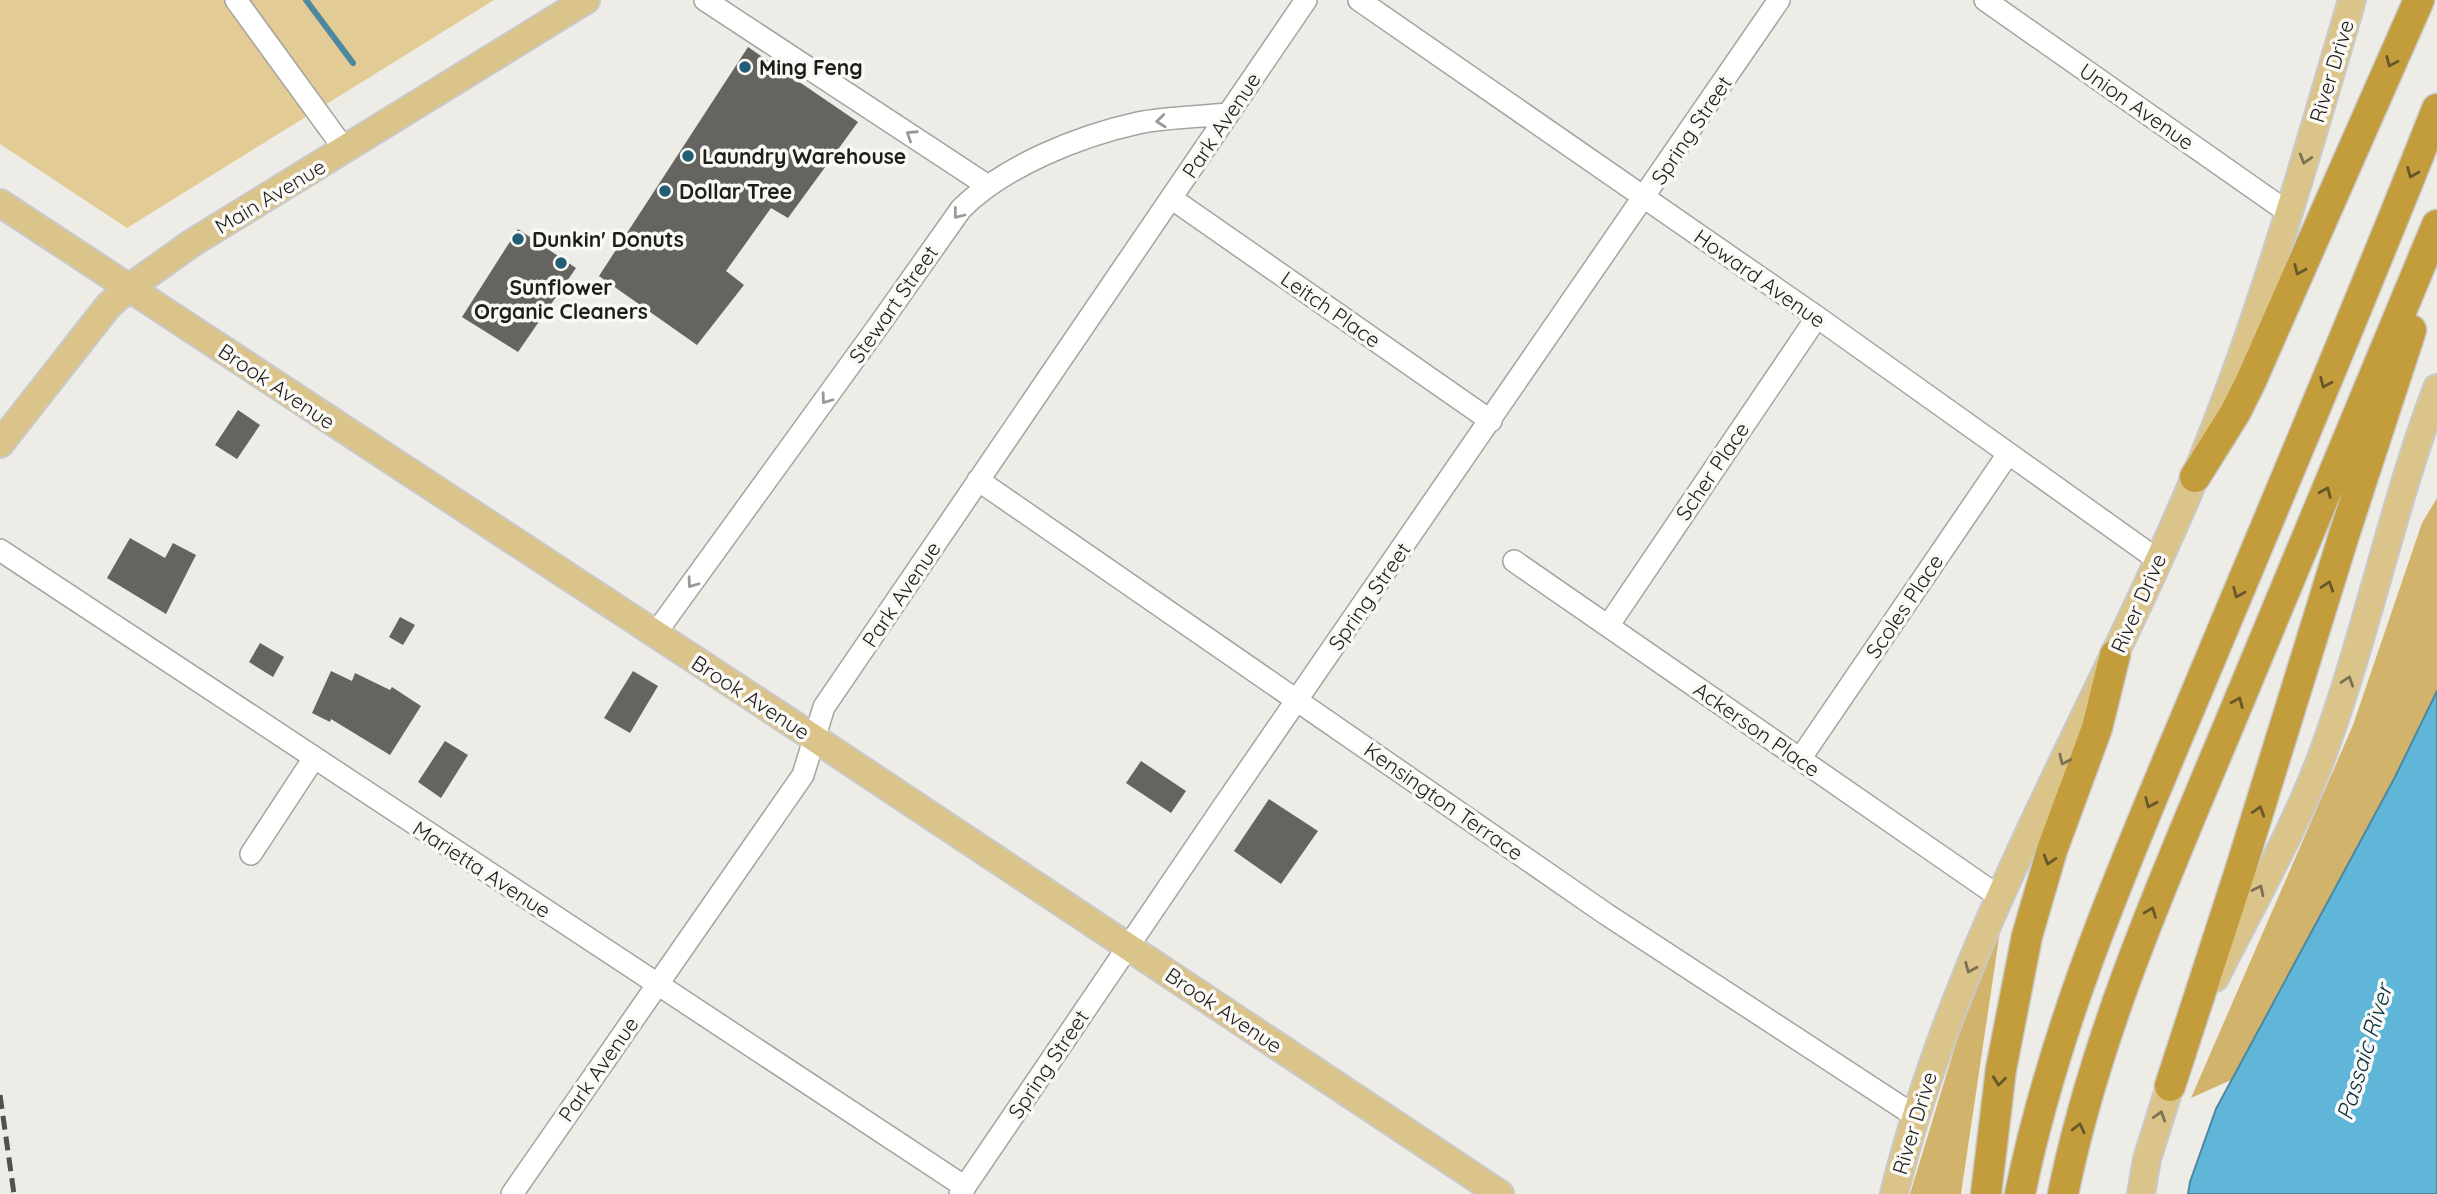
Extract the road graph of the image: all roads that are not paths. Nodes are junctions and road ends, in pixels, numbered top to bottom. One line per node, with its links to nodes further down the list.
1 (236, 0): 12 (street)
2 (586, 0): 12 (main road, Main Avenue)
3 (705, 0): 13 (street, one-way to 3)
4 (1306, 0): 11 (street, Park Avenue)
5 (1359, 0): 15 (street, Howard Avenue)
6 (1779, 0): 15 (street, Spring Street)
7 (1985, 0): 17 (street, Union Avenue)
8 (2353, 0): 17 (main road, River Drive, one-way to 17)
9 (2419, 0): 27 (highway, one-way to 27)
10 (2437, 109): 51 (highway, one-way to 51)
11 (1228, 114): 13 (street, Stewart Street, one-way to 13); 14 (street, Park Avenue)
12 (345, 150): 20 (main road, Main Avenue)
13 (988, 186): 34 (street, Stewart Street, one-way to 34)
14 (1171, 198): 23 (street, Leitch Place); 28 (street, Park Avenue)
15 (1644, 198): 21 (street, Howard Avenue); 23 (street, Spring Street)
16 (0, 203): 20 (main road, Brook Avenue)
17 (2289, 213): 27 (main road, River Drive)
18 (2437, 225): 52 (highway, one-way to 18)
19 (2437, 243): 44 (highway, one-way to 19)
20 (129, 288): 25 (main road, Main Avenue); 34 (main road, Brook Avenue)
21 (1817, 317): 26 (street, Howard Avenue); 33 (street, Scher Place)
22 (2437, 388): 29 (main road)
23 (1491, 421): 36 (street, Spring Street)
24 (2437, 424): 29 (main road)
25 (0, 444)
26 (2008, 454): 31 (street, Howard Avenue); 39 (street, Scoles Place)
27 (2195, 477): 31 (main road, River Drive)
28 (978, 480): 36 (street, Kensington Terrace); 37 (street, Park Avenue)
29 (2395, 514): 44 (main road, one-way to 29)
30 (0, 550): 38 (street, Marietta Avenue)
31 (2158, 560): 35 (main road, River Drive)
32 (1514, 561): 33 (street, Ackerson Place)
33 (1608, 626): 39 (street, Ackerson Place)
34 (655, 634): 37 (main road, Brook Avenue)
35 (2115, 655): 41 (main road, River Drive, one-way to 41); 50 (highway, one-way to 50)
36 (1297, 699): 42 (street, Spring Street); 45 (street, Kensington Terrace)
37 (814, 738): 42 (main road, Brook Avenue); 43 (street, Park Avenue)
38 (314, 758): 40 (street); 43 (street, Marietta Avenue)
39 (1800, 759): 41 (street, Ackerson Place)
40 (251, 854)
41 (2001, 898): 45 (main road, River Drive, one-way to 45)
42 (1128, 947): 46 (street, Spring Street); 48 (main road, Brook Avenue)
43 (657, 984): 46 (street, Marietta Avenue); 47 (street, Park Avenue)
44 (2170, 1086): 53 (main road, one-way to 44)
45 (1915, 1116): 49 (main road, River Drive)
46 (963, 1191)
47 (512, 1194)
48 (1500, 1194)
49 (1894, 1194)
50 (1986, 1194)
51 (2020, 1194)
52 (2063, 1194)
53 (2141, 1194)

